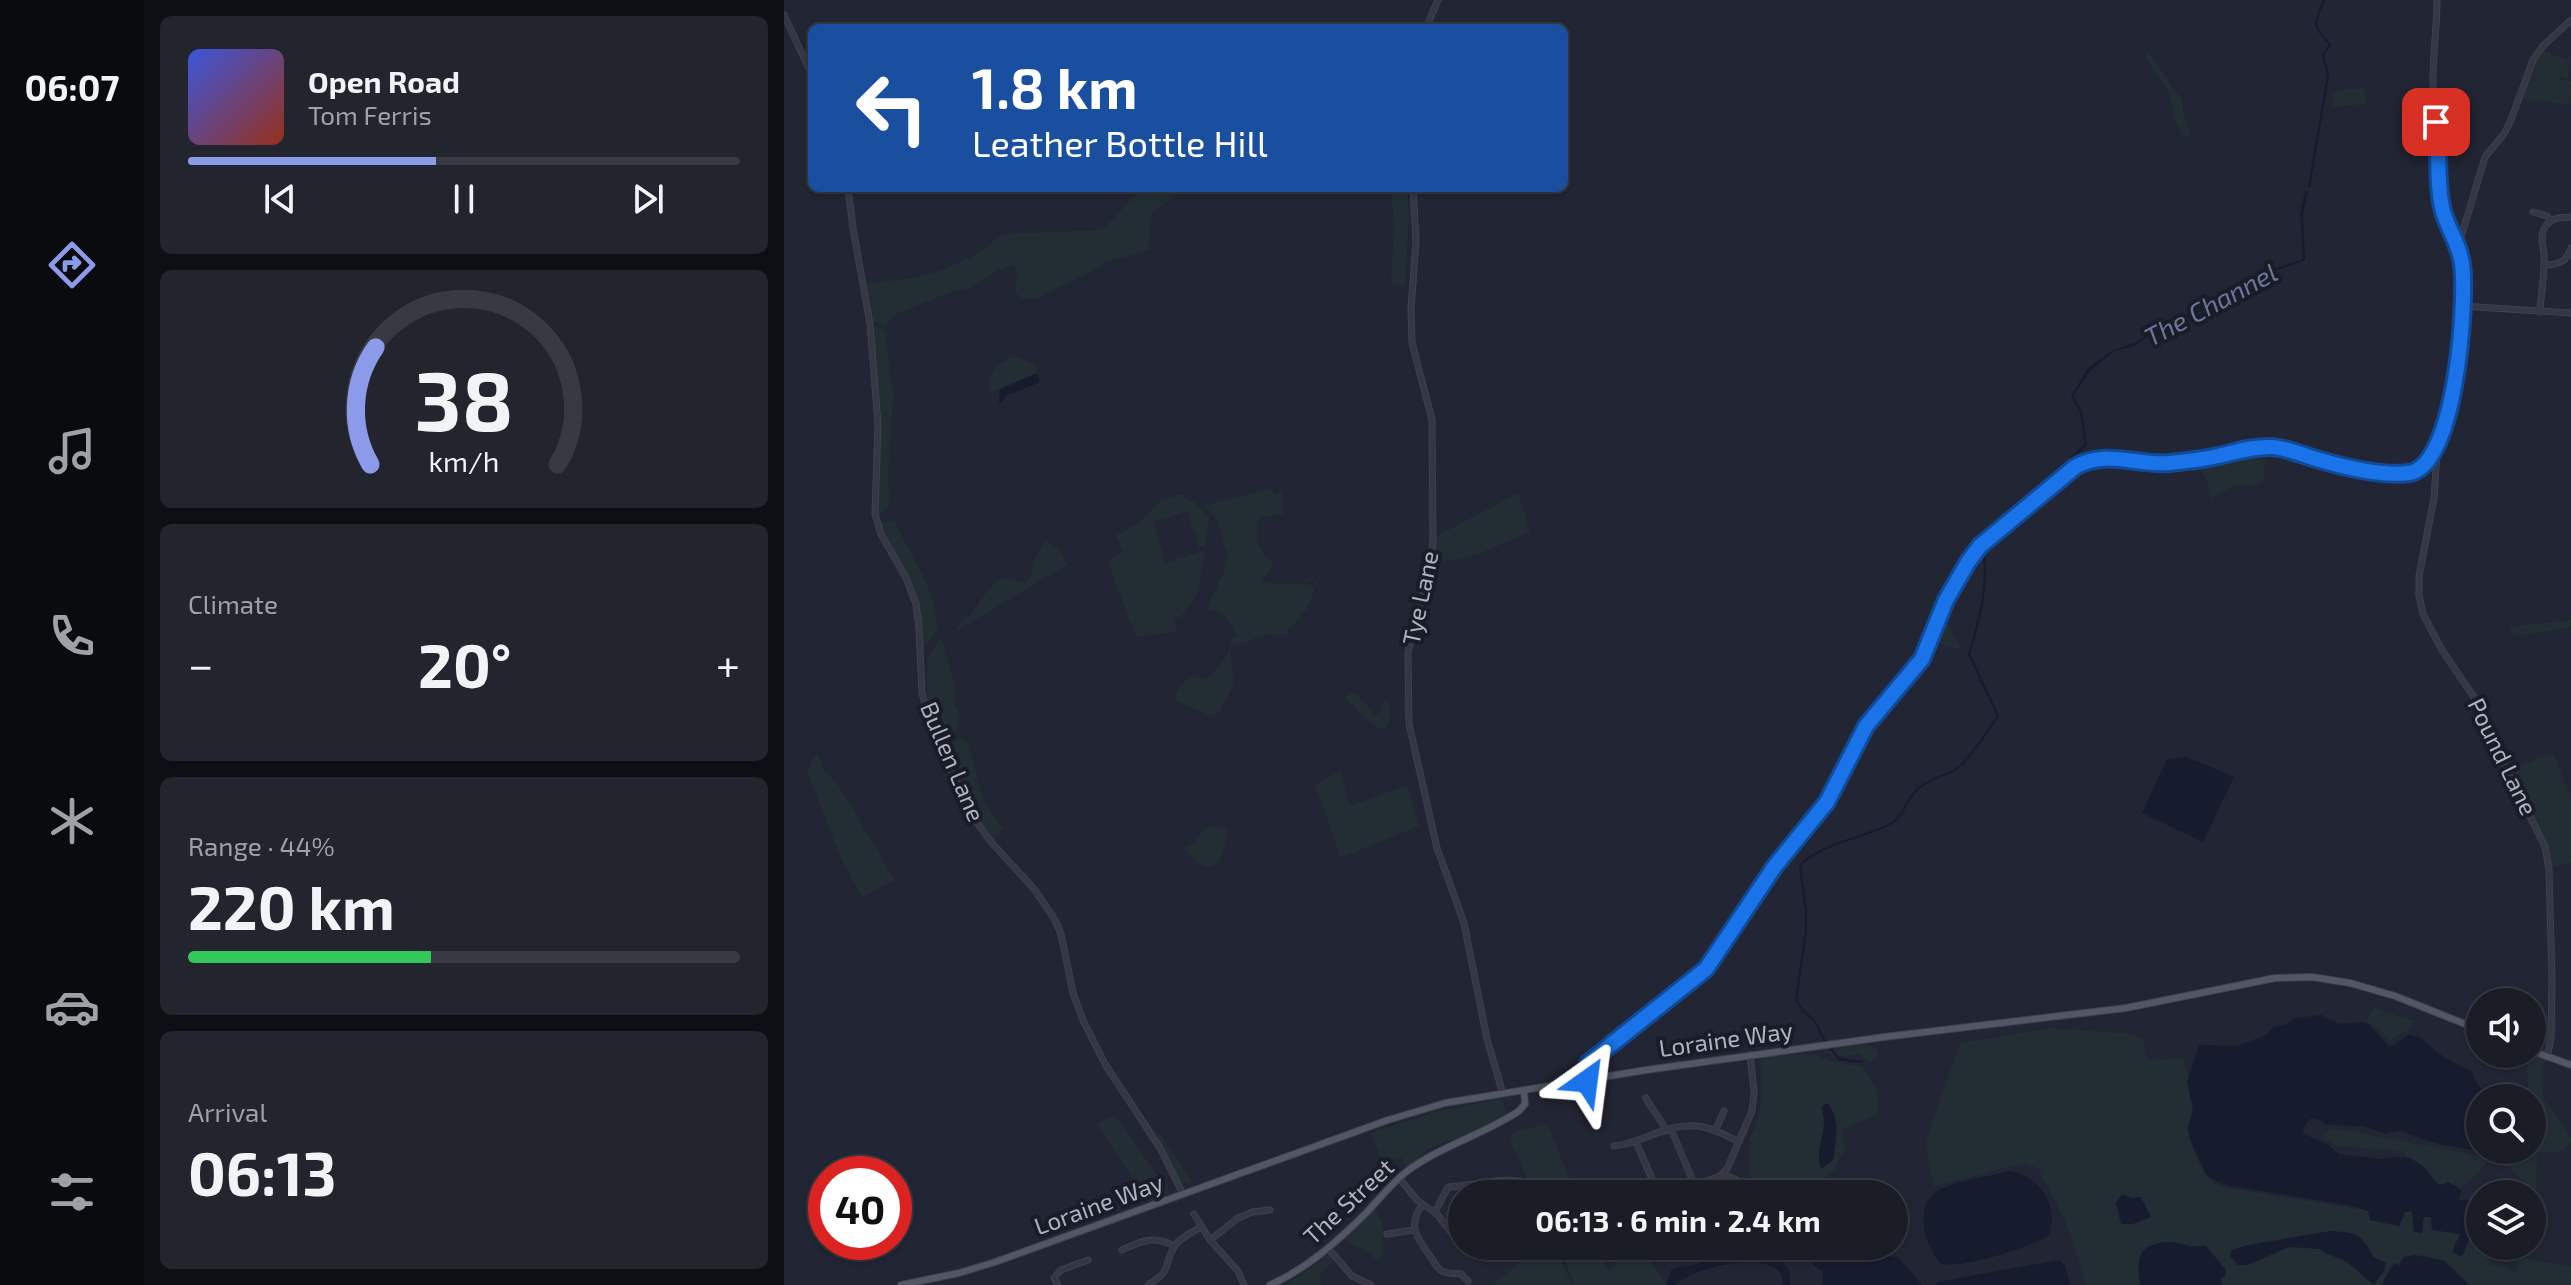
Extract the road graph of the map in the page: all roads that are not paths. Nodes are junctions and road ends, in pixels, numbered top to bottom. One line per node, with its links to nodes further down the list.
1 (1438, 0): 5 (street)
2 (2437, 0): 12 (street)
3 (784, 15): 6 (street)
4 (2571, 20): 12 (street)
5 (1428, 24)
6 (808, 66)
7 (848, 192): 42 (street, Bullen Lane)
8 (1413, 192): 27 (street, Tye Lane)
9 (2533, 212): 11 (street)
10 (2571, 217): 11 (street)
11 (2551, 221): 14 (street)
12 (2455, 243): 15 (street)
13 (2571, 248): 14 (street)
14 (2544, 265): 16 (street)
15 (2462, 306): 16 (street); 18 (street)
16 (2540, 312): 17 (street)
17 (2571, 313)
18 (2437, 447): 19 (street); 20 (street, Pound Lane)
19 (2426, 465): 20 (street); 25 (street)
20 (2436, 469): 23 (street, Pound Lane)
21 (2466, 1024): 22 (main road, Loraine Way)
22 (1750, 1055): 25 (main road, Loraine Way); 33 (street)
23 (2547, 1057): 24 (main road)
24 (2571, 1065)
25 (1587, 1081): 26 (main road, Loraine Way)
26 (1524, 1091): 27 (main road, Loraine Way); 36 (main road, The Street)
27 (1503, 1095): 42 (main road, Loraine Way)
28 (1646, 1098): 30 (street)
29 (1724, 1111): 31 (street)
30 (1668, 1130): 31 (street); 32 (street); 38 (street)
31 (1715, 1131): 33 (street)
32 (1636, 1142): 34 (street); 37 (street)
33 (1739, 1142): 35 (street)
34 (1614, 1146)
35 (1723, 1174): 39 (street); 40 (street)
36 (1399, 1178): 43 (street); 53 (main road, The Street)
37 (1653, 1180)
38 (1690, 1180)
39 (1709, 1180)
40 (1736, 1180)
41 (1448, 1188): 45 (street)
42 (1183, 1194): 57 (main road, Loraine Way)
43 (1422, 1205): 45 (street); 49 (street)
44 (1270, 1210): 51 (street)
45 (1435, 1212): 48 (street)
46 (1194, 1214): 47 (street)
47 (1201, 1227): 51 (street); 52 (street)
48 (1448, 1228)
49 (1414, 1230): 50 (street); 56 (street)
50 (1387, 1234)
51 (1210, 1240): 60 (street)
52 (1174, 1246): 54 (street); 59 (street)
53 (1328, 1248): 61 (main road, The Street); 62 (street)
54 (1122, 1250)
55 (1088, 1260): 58 (street)
56 (1467, 1282)
57 (901, 1285)
58 (1058, 1285)
59 (1148, 1285)
60 (1244, 1285)
61 (1270, 1285)
62 (1371, 1285)

